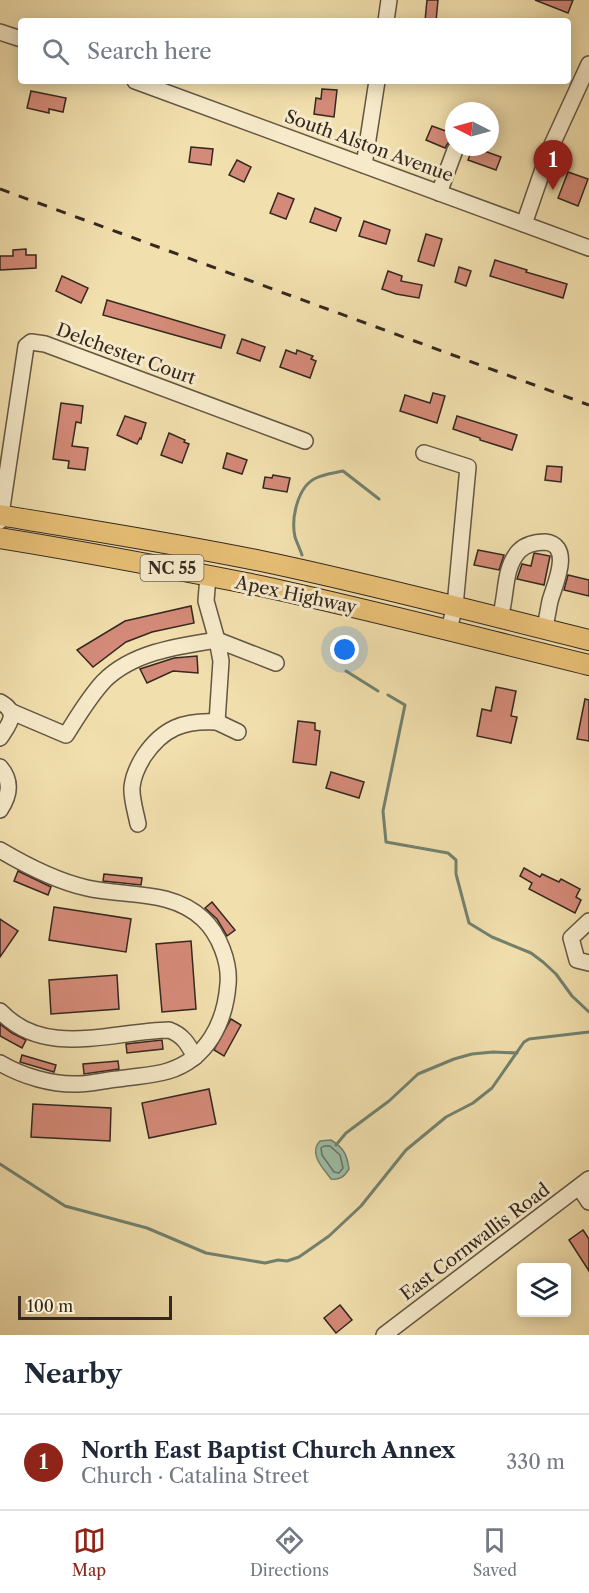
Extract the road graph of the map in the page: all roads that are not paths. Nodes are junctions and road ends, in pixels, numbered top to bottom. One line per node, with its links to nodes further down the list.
1 (389, 0): 2 (street)
2 (386, 18)
3 (0, 32): 4 (street)
4 (18, 38)
5 (589, 64): 11 (street)
6 (143, 84): 9 (street, South Alston Avenue)
7 (377, 84): 9 (street)
8 (453, 156): 10 (street)
9 (364, 165): 10 (street, South Alston Avenue)
10 (439, 193): 11 (street, South Alston Avenue)
11 (524, 224): 12 (street, South Alston Avenue)
12 (589, 248)
13 (7, 431): 14 (street, Delchester Court); 16 (street, Delchester Court)
14 (305, 441)
15 (424, 453): 20 (street)
16 (0, 515): 17 (street, Delchester Court); 20 (main road, Apex Highway / NC 55)
17 (0, 520)
18 (0, 538): 19 (main road, Apex Highway / NC 55)
19 (208, 576): 23 (main road, Apex Highway / NC 55); 24 (street)
20 (455, 606): 21 (main road, Apex Highway / NC 55); 23 (street)
21 (500, 617): 22 (main road, Apex Highway / NC 55); 22 (street)
22 (544, 628): 25 (main road, Apex Highway / NC 55)
23 (449, 629): 27 (main road, Apex Highway / NC 55)
24 (217, 640): 26 (street); 28 (street); 29 (street)
25 (589, 640)
26 (276, 663)
27 (589, 665)
28 (6, 707): 31 (street)
29 (217, 722): 30 (street); 34 (street)
30 (238, 732)
31 (0, 738)
32 (0, 767): 33 (street)
33 (0, 810)
34 (138, 824)
35 (0, 849): 39 (street)
36 (589, 921): 37 (street)
37 (589, 963)
38 (0, 1011): 39 (street)
39 (195, 1057): 40 (street)
40 (0, 1063)
41 (584, 1183): 42 (street); 43 (street, East Cornwallis Road)
42 (589, 1202)
43 (384, 1335)

